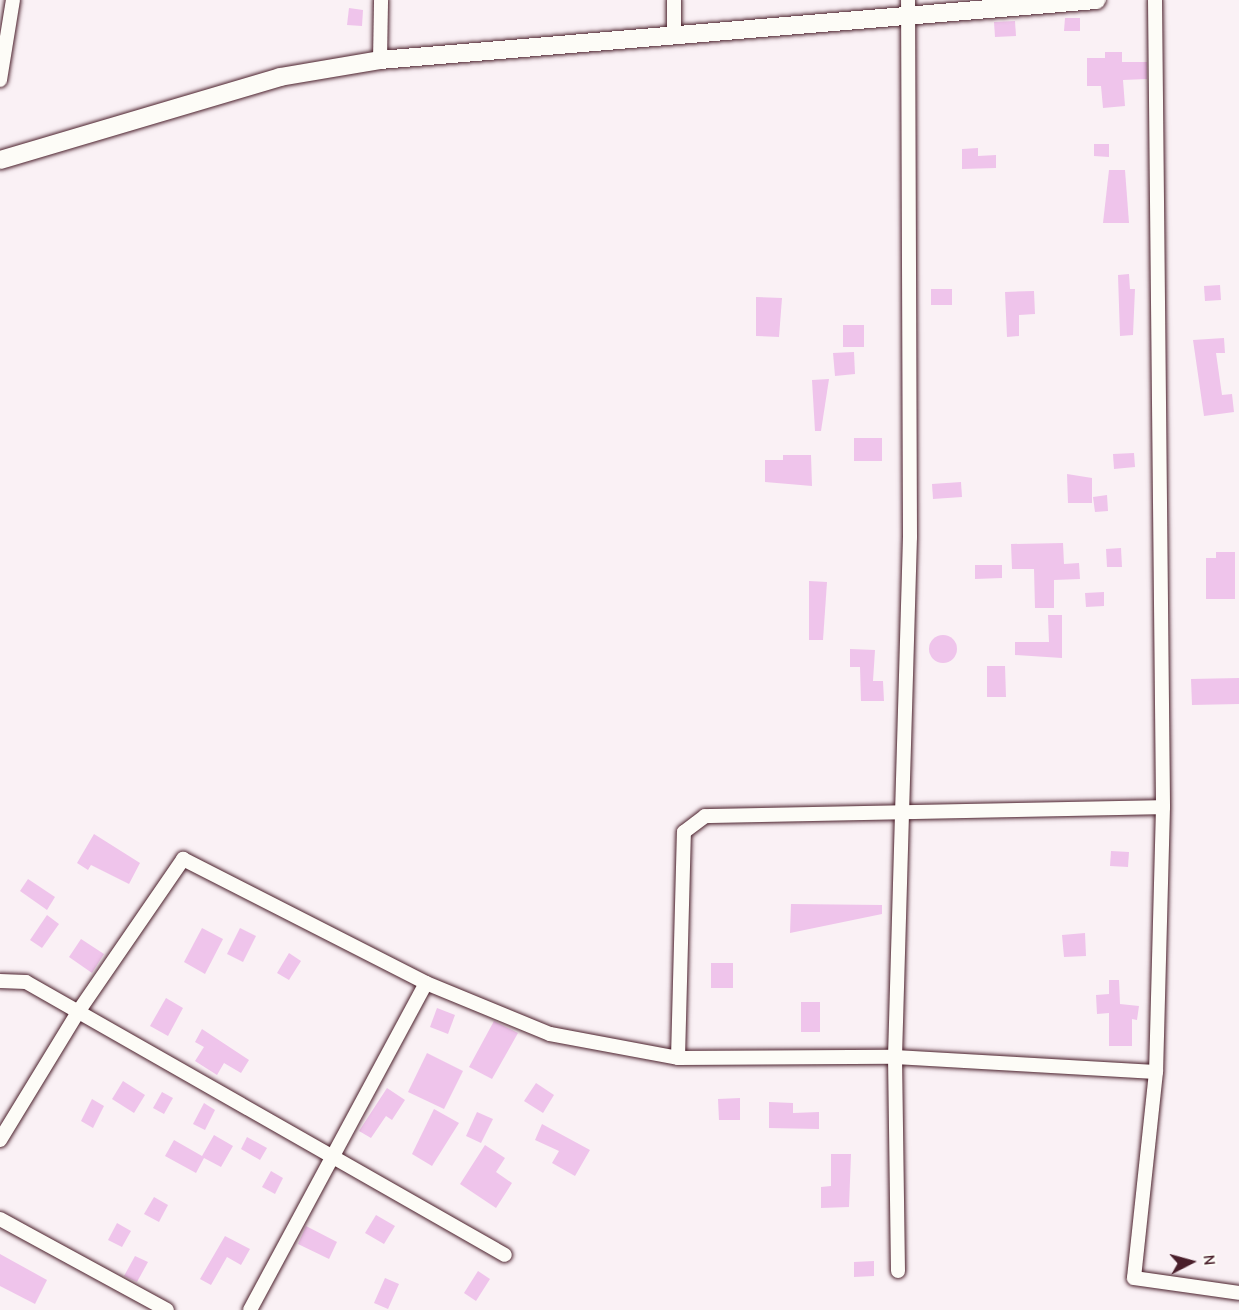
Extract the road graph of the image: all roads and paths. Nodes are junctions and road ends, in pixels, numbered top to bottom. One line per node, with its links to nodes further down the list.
1 (13, 0): 9 (street)
2 (381, 0): 8 (street)
3 (674, 0): 7 (street)
4 (1096, 0): 6 (street)
5 (1155, 0): 11 (street)
6 (908, 7): 7 (street); 12 (street)
7 (674, 32): 8 (street)
8 (380, 60): 10 (street)
9 (0, 80)
10 (0, 160)
11 (1163, 807): 12 (street); 18 (street)
12 (904, 812): 16 (street); 17 (street)
13 (0, 981): 15 (street)
14 (426, 983): 15 (street); 17 (street); 20 (street)
15 (78, 1012): 19 (street); 20 (street)
16 (895, 1057): 17 (street); 18 (street); 23 (street)
17 (678, 1058)
18 (1156, 1072): 24 (street)
19 (0, 1140)
20 (329, 1155): 22 (street); 26 (street)
21 (0, 1219): 25 (street)
22 (505, 1255)
23 (898, 1271)
24 (1239, 1293)
25 (168, 1310)
26 (250, 1310)

